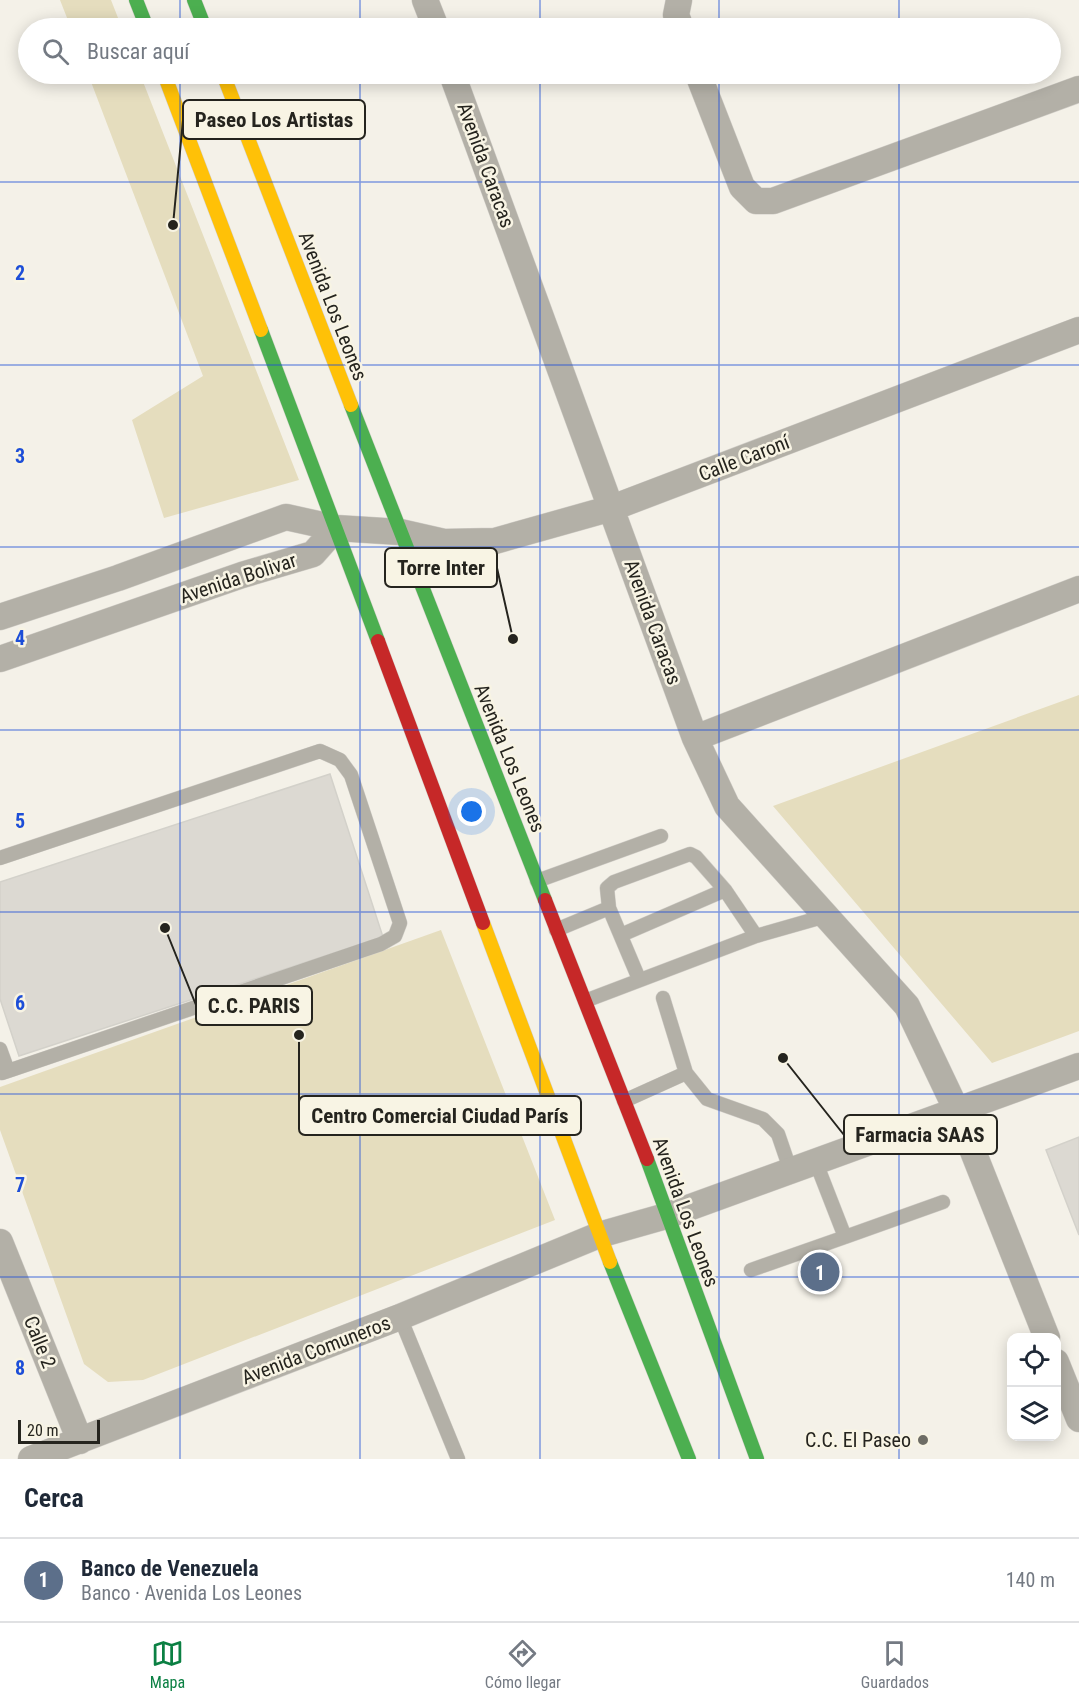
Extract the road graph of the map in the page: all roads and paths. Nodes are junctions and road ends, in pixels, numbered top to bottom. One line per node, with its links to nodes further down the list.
1 (136, 0): 5 (street)
2 (194, 0): 6 (street)
3 (425, 0): 7 (street)
4 (679, 0): 8 (street)
5 (143, 18)
6 (202, 18)
7 (432, 18)
8 (676, 18)
9 (168, 84): 16 (street)
10 (227, 84): 17 (street, Avenida Los Leones)
11 (456, 84): 15 (street, Avenida Caracas)
12 (702, 84): 13 (street)
13 (1079, 89)
14 (1079, 330): 15 (street, Calle Caroní)
15 (612, 508): 17 (street, Calle Caroní); 21 (street, Avenida Caracas)
16 (336, 528): 17 (street, Calle Caroní); 19 (street, Avenida Bolivar); 20 (street, Avenida Bolivar); 44 (street)
17 (400, 532): 24 (street, Avenida Los Leones)
18 (1079, 589): 21 (street)
19 (0, 617)
20 (0, 660)
21 (695, 738): 27 (street, Avenida Caracas)
22 (661, 836): 24 (lane)
23 (0, 858): 36 (lane)
24 (537, 881): 28 (street, Avenida Los Leones)
25 (725, 890): 26 (lane); 29 (lane); 30 (lane)
26 (609, 908): 28 (lane); 29 (lane)
27 (826, 916): 30 (lane); 39 (street, Avenida Caracas)
28 (556, 930): 33 (street, Avenida Los Leones)
29 (621, 935): 31 (lane)
30 (756, 936): 31 (lane)
31 (639, 979): 33 (lane)
32 (663, 998): 37 (lane)
33 (585, 1001): 38 (street, Avenida Los Leones)
34 (0, 1049): 36 (lane)
35 (1079, 1066): 39 (street, Avenida Comuneros)
36 (4, 1073)
37 (687, 1073): 38 (lane); 41 (lane)
38 (624, 1101): 43 (street, Avenida Los Leones)
39 (957, 1111): 40 (street, Avenida Comuneros); 49 (street, Avenida Caracas)
40 (815, 1160): 41 (street, Avenida Comuneros); 45 (lane)
41 (790, 1168): 43 (street, Avenida Comuneros)
42 (943, 1202): 45 (lane)
43 (666, 1216): 44 (street, Avenida Comuneros); 56 (street, Avenida Los Leones)
44 (599, 1236): 48 (street, Avenida Comuneros); 55 (street)
45 (845, 1237): 47 (lane)
46 (0, 1242): 52 (street, Calle 2)
47 (751, 1270)
48 (400, 1317): 52 (street, Avenida Comuneros); 54 (lane)
49 (1045, 1333)
50 (1061, 1374): 51 (street)
51 (1079, 1419)
52 (80, 1441): 53 (street, Avenida Comuneros)
53 (30, 1459)
54 (458, 1459)
55 (689, 1459)
56 (757, 1459)

